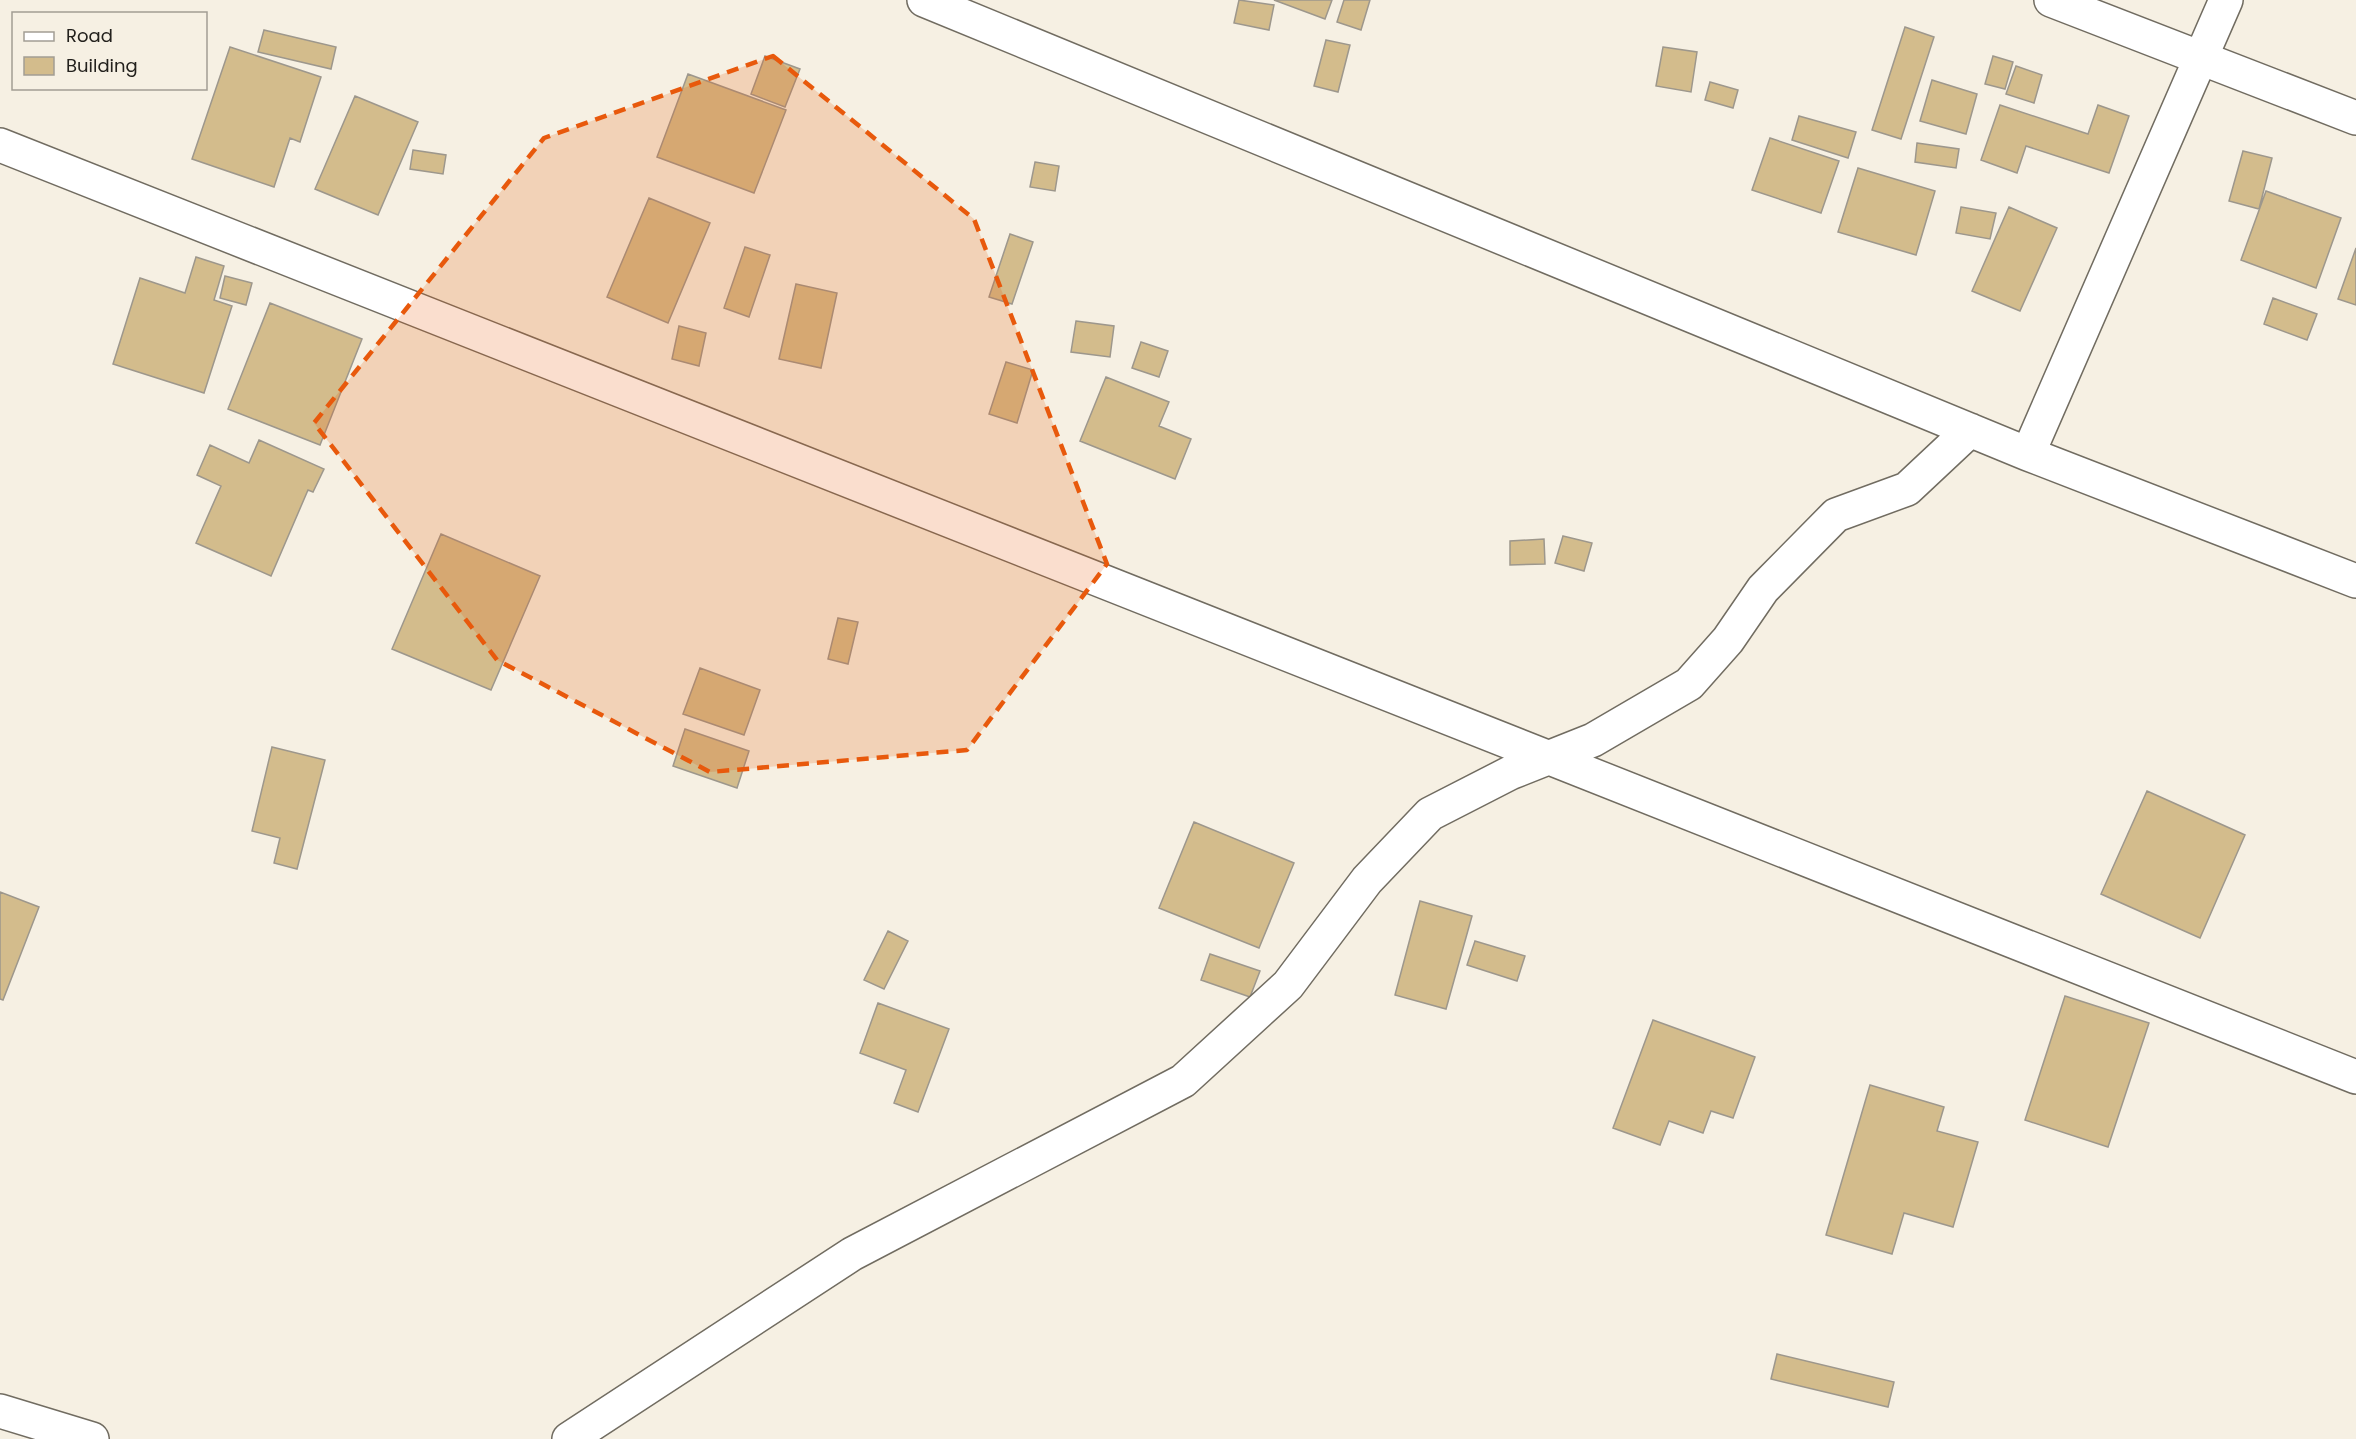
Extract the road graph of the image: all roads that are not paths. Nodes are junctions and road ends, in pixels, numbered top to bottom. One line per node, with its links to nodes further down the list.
1 (2050, 0): 4 (street)
2 (2226, 0): 4 (street)
3 (929, 1): 7 (street)
4 (2201, 58): 5 (street); 8 (street)
5 (2356, 118)
6 (0, 145): 10 (street)
7 (1970, 430): 8 (street); 10 (street)
8 (2028, 454): 9 (street)
9 (2356, 581)
10 (1548, 757): 11 (street); 14 (street)
11 (2356, 1077)
12 (0, 1411): 13 (street)
13 (92, 1439)
14 (569, 1439)

